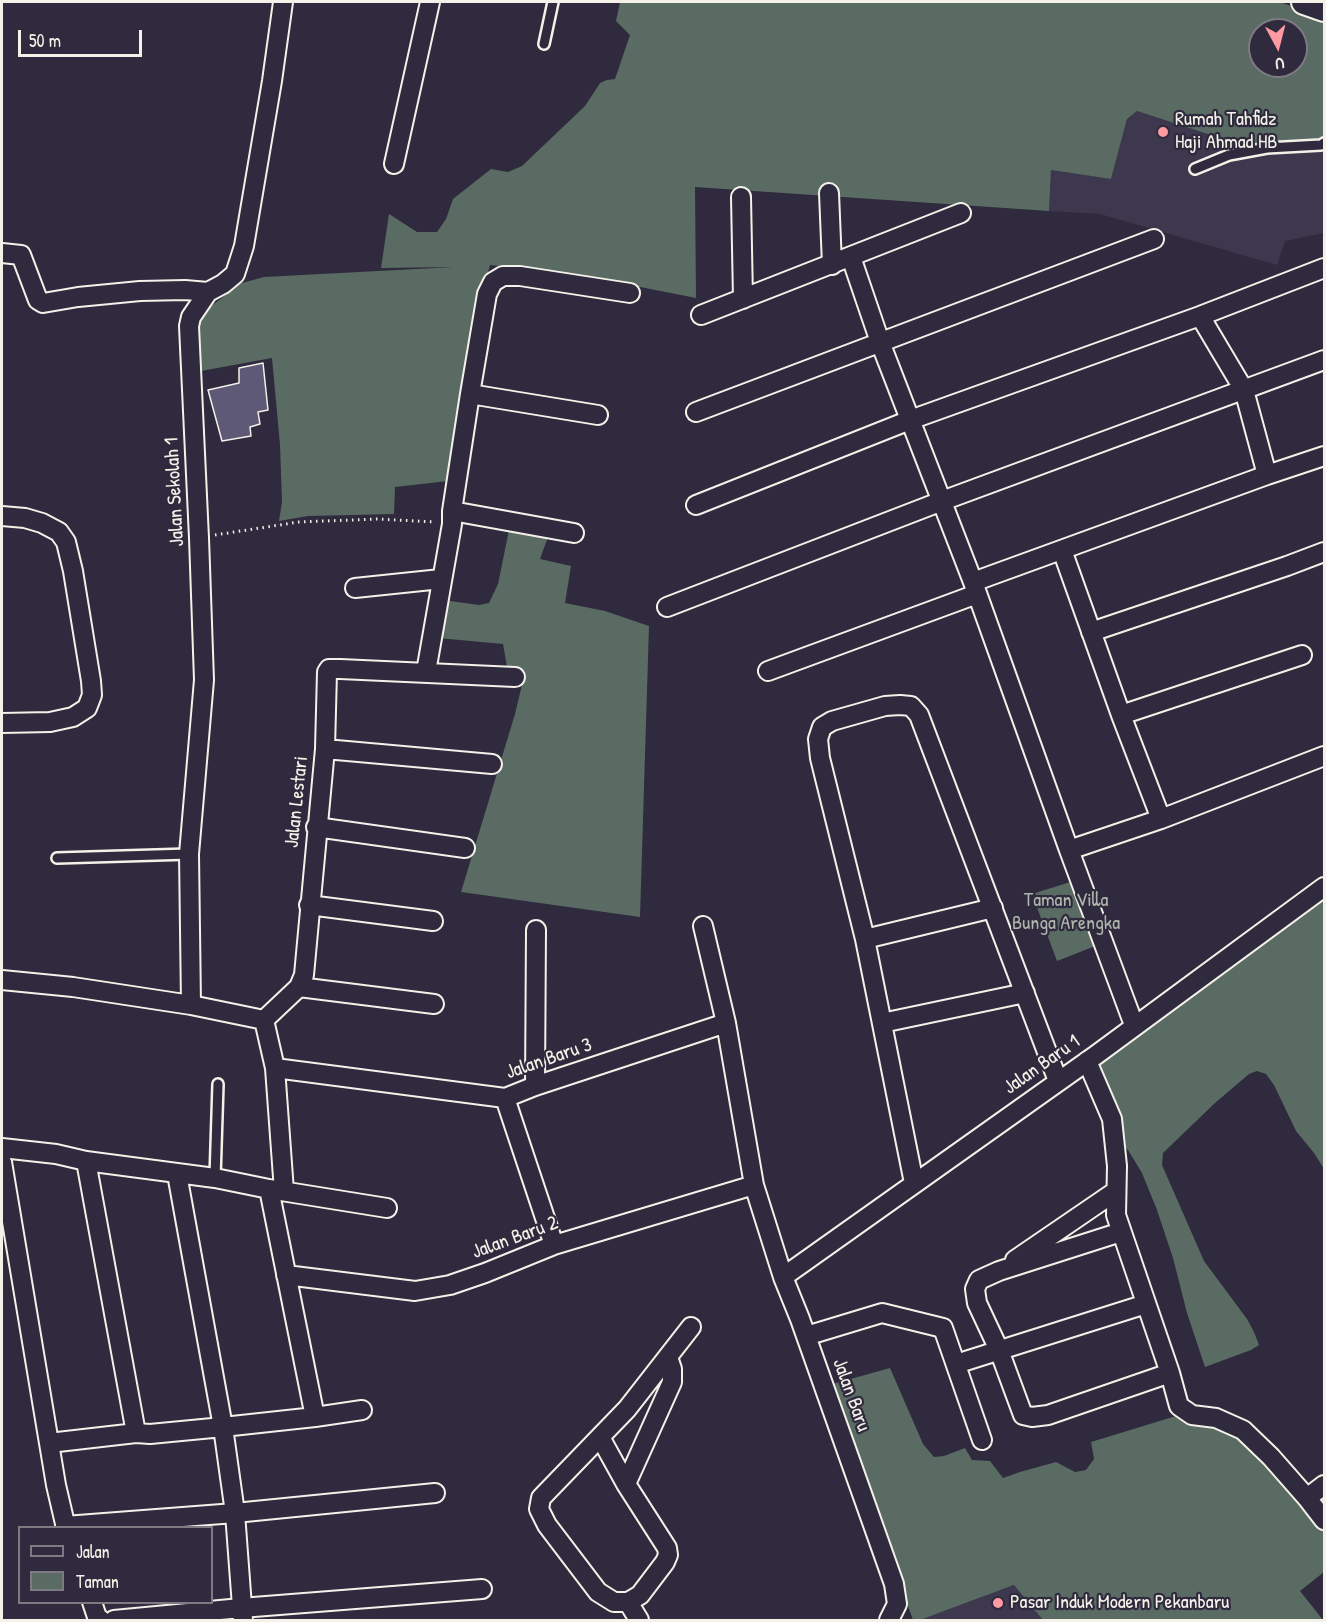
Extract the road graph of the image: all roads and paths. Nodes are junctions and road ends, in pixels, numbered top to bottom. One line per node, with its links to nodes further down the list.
1 (283, 2): 18 (street, Jalan Sekolah 1)
2 (430, 2): 8 (street)
3 (553, 2): 6 (lane)
4 (1304, 2): 5 (street)
5 (1324, 9)
6 (544, 45)
7 (1324, 144): 9 (lane)
8 (394, 164)
9 (1195, 169)
10 (829, 193): 16 (street)
11 (741, 197): 20 (street)
12 (961, 213): 15 (street)
13 (1154, 239): 23 (street)
14 (2, 253): 18 (street)
15 (851, 257): 16 (street); 23 (street)
16 (832, 265): 20 (street)
17 (1324, 268): 22 (street)
18 (208, 292): 37 (street, Jalan Sekolah 1)
19 (630, 293): 26 (street)
20 (743, 299): 21 (street)
21 (701, 315)
22 (1200, 316): 25 (street); 29 (street)
23 (880, 342): 27 (street); 29 (street)
24 (1324, 360): 25 (street)
25 (1244, 390): 31 (street); 32 (street)
26 (470, 394): 28 (street); 35 (street)
27 (696, 412)
28 (598, 415)
29 (910, 420): 32 (street); 33 (street)
30 (1324, 456): 31 (street)
31 (1267, 475): 38 (street)
32 (942, 501): 42 (street); 43 (street)
33 (696, 505)
34 (2, 516): 50 (street)
35 (452, 517): 36 (street); 37 (path); 40 (street)
36 (574, 533)
37 (199, 538): 58 (street, Jalan Sekolah 1)
38 (1062, 550): 42 (street); 44 (street)
39 (1324, 552): 44 (street)
40 (441, 579): 41 (street); 47 (street)
41 (355, 588)
42 (975, 588): 46 (street); 57 (street)
43 (667, 607)
44 (1091, 632): 49 (street)
45 (1302, 655): 49 (street)
46 (768, 671)
47 (426, 672): 48 (street); 51 (street, Jalan Lestari)
48 (515, 677)
49 (1121, 715): 54 (street)
50 (2, 723)
51 (325, 748): 53 (street); 55 (street, Jalan Lestari)
52 (1324, 756): 54 (street)
53 (492, 764)
54 (1161, 819): 57 (street)
55 (316, 827): 56 (street); 61 (street, Jalan Lestari)
56 (465, 848)
57 (1069, 850): 75 (street)
58 (189, 854): 59 (lane); 71 (street, Jalan Sekolah 1)
59 (57, 858)
60 (1324, 887): 75 (street, Jalan Baru 1)
61 (309, 904): 63 (street); 68 (street, Jalan Lestari)
62 (993, 908): 66 (street); 66 (street); 69 (street)
63 (433, 921)
64 (703, 926): 73 (street, Jalan Baru)
65 (536, 930): 80 (street)
66 (865, 939): 74 (street)
67 (2, 980): 71 (street)
68 (299, 987): 70 (street); 72 (street)
69 (1025, 993): 74 (street); 78 (street)
70 (434, 1004)
71 (191, 1005): 72 (street)
72 (264, 1020): 77 (street)
73 (726, 1023): 80 (street, Jalan Baru 3); 88 (street, Jalan Baru)
74 (882, 1023): 87 (street)
75 (1134, 1026): 76 (street, Jalan Baru 1)
76 (1087, 1061): 78 (street, Jalan Baru 1); 90 (street)
77 (275, 1068): 81 (street, Jalan Baru 3); 89 (street)
78 (1058, 1081): 87 (street, Jalan Baru 1)
79 (218, 1084): 86 (lane)
80 (535, 1086): 81 (street, Jalan Baru 3)
81 (505, 1098): 93 (street)
82 (2, 1148): 83 (street)
83 (86, 1161): 85 (street); 107 (street)
84 (2, 1162): 110 (street)
85 (177, 1174): 86 (street); 106 (street)
86 (215, 1178): 89 (street)
87 (914, 1183): 96 (street, Jalan Baru 1)
88 (754, 1185): 93 (street, Jalan Baru 2); 96 (street, Jalan Baru)
89 (277, 1190): 91 (street); 95 (street)
90 (1116, 1191): 92 (street); 94 (street)
91 (387, 1208)
92 (1121, 1232): 94 (street); 97 (street)
93 (554, 1245): 95 (street, Jalan Baru 2)
94 (999, 1271): 100 (street)
95 (286, 1275): 105 (street)
96 (783, 1277): 99 (street, Jalan Baru)
97 (1146, 1304): 100 (street); 103 (street)
98 (691, 1327): 101 (street)
99 (806, 1336): 102 (street); 126 (street, Jalan Baru)
100 (999, 1350): 102 (street); 103 (street)
101 (668, 1357): 108 (street); 111 (street)
102 (956, 1364): 109 (street)
103 (1170, 1373): 114 (street)
104 (362, 1410): 105 (street)
105 (315, 1417): 106 (street)
106 (223, 1427): 107 (street); 115 (street)
107 (136, 1433): 110 (street)
108 (600, 1437): 111 (street); 120 (street)
109 (982, 1440)
110 (49, 1443): 117 (street)
111 (626, 1484): 120 (street)
112 (1324, 1485): 114 (street)
113 (435, 1493): 115 (street)
114 (1307, 1498): 116 (street)
115 (235, 1513): 118 (street); 122 (street)
116 (1324, 1520)
117 (66, 1526)
118 (78, 1526)
119 (482, 1589): 122 (street)
120 (628, 1602): 125 (street)
121 (93, 1604): 123 (street)
122 (242, 1614): 124 (street)
123 (101, 1620)
124 (114, 1620)
125 (639, 1620)
126 (889, 1620)

